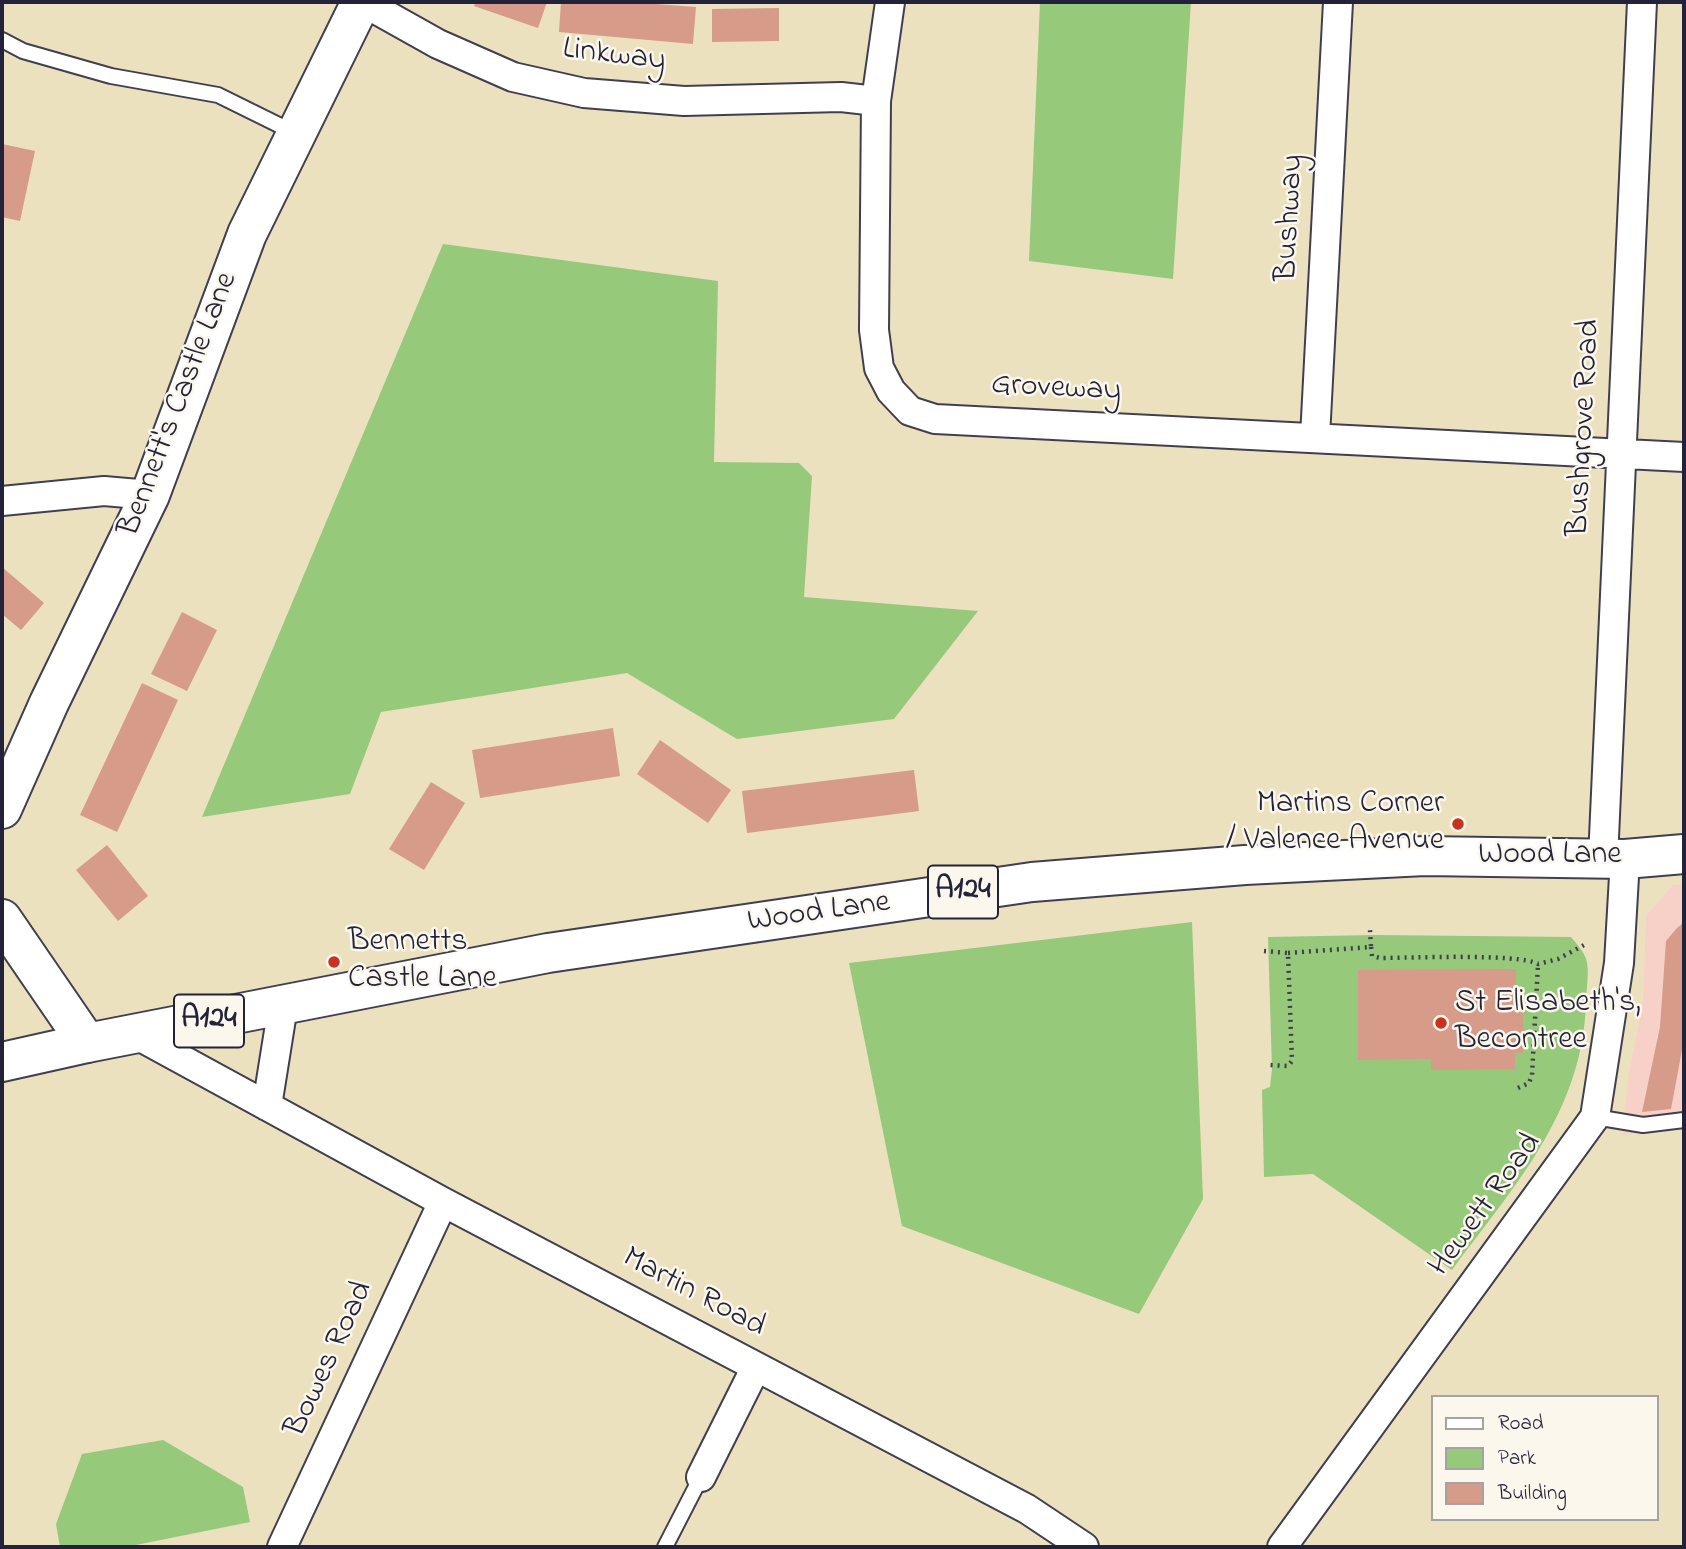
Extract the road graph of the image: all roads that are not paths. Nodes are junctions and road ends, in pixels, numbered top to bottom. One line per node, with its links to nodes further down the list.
1 (362, 2): 6 (street, Linkway); 7 (main road, Bennett's Castle Lane)
2 (890, 2): 6 (street, Groveway)
3 (1338, 2): 8 (street, Bushway)
4 (1642, 2): 9 (street, Bushgrove Road)
5 (2, 40): 7 (lane)
6 (876, 101): 8 (street, Groveway)
7 (296, 133): 11 (main road, Bennett's Castle Lane)
8 (1315, 437): 9 (street, Groveway)
9 (1620, 455): 10 (street, Groveway); 15 (street, Bushgrove Road)
10 (1684, 457)
11 (150, 495): 12 (street); 13 (main road, Bennett's Castle Lane)
12 (2, 501)
13 (2, 809)
14 (1684, 854): 15 (main road, Wood Lane / A124)
15 (1614, 859): 17 (main road, Wood Lane / A124); 22 (street, Hewett Road)
16 (2, 919): 19 (main road)
17 (283, 1006): 18 (main road, Wood Lane / A124); 21 (street)
18 (137, 1035): 19 (main road, Wood Lane / A124); 21 (street, Martin Road)
19 (87, 1043): 20 (main road, A124)
20 (2, 1062)
21 (267, 1106): 24 (street, Martin Road)
22 (1595, 1117): 23 (lane); 30 (street, Hewett Road)
23 (1684, 1120)
24 (443, 1202): 25 (street, Martin Road); 27 (street, Bowes Road)
25 (756, 1367): 26 (street); 29 (street, Martin Road)
26 (701, 1477): 28 (lane)
27 (282, 1547)
28 (665, 1547)
29 (1084, 1547)
30 (1282, 1547)

